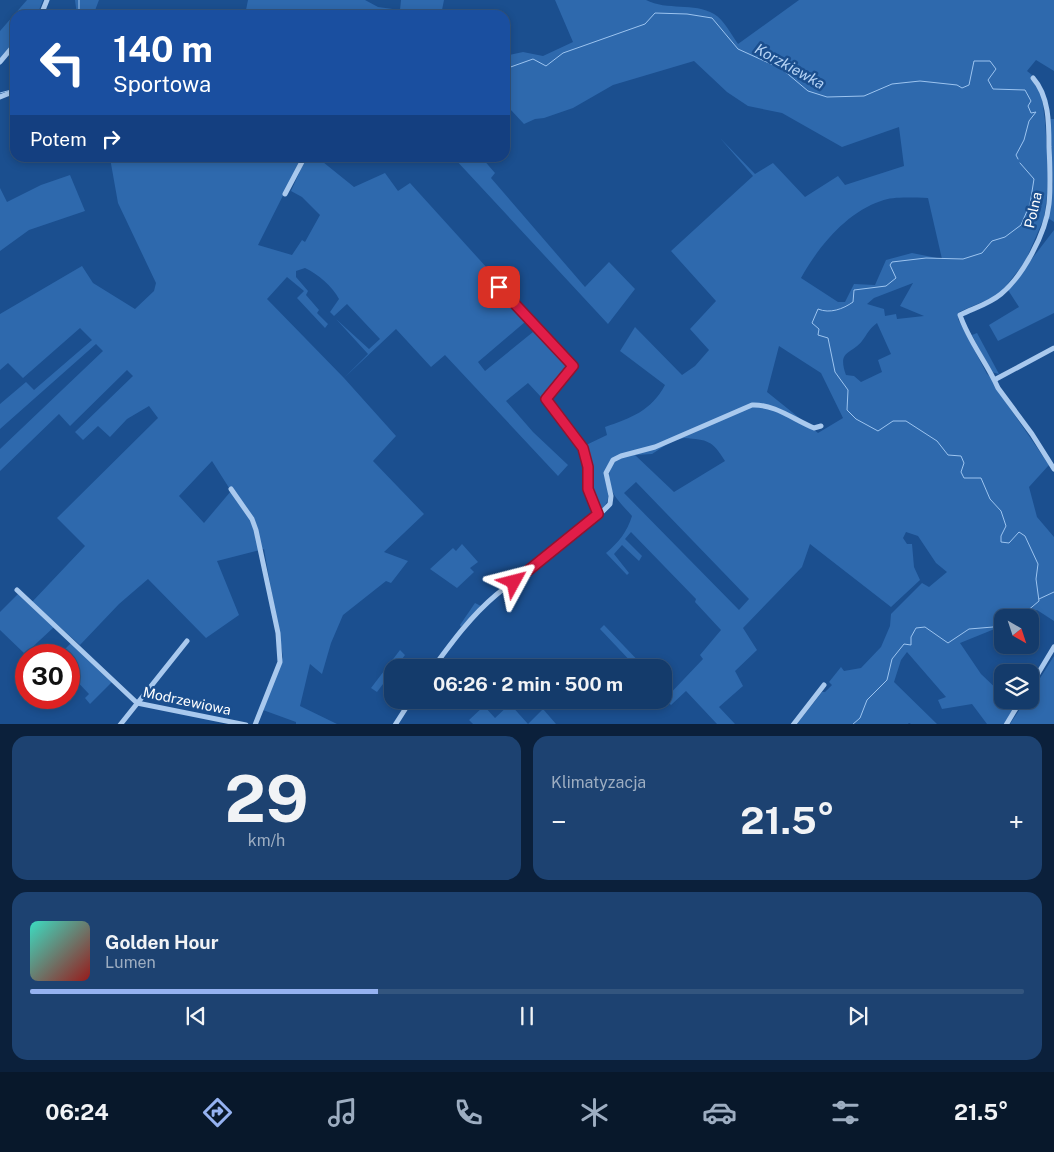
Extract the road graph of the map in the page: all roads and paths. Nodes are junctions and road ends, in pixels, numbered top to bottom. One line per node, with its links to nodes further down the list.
1 (10, 50): 2 (street)
2 (0, 62)
3 (1033, 78): 8 (street, Polna)
4 (302, 162): 5 (street)
5 (285, 194)
6 (494, 281): 12 (street)
7 (1054, 348): 8 (street)
8 (996, 378): 10 (street)
9 (821, 426): 12 (street)
10 (1054, 469)
11 (231, 489): 24 (street)
12 (598, 514): 16 (street)
13 (17, 590): 19 (street, Modrzewiowa)
14 (187, 641): 19 (street)
15 (1054, 647): 17 (street)
16 (440, 659)
17 (1039, 671)
18 (824, 685): 26 (street)
19 (137, 703): 22 (street); 23 (street, Modrzewiowa)
20 (405, 709): 25 (street)
21 (1015, 709): 27 (street)
22 (120, 724)
23 (246, 724)
24 (255, 724)
25 (395, 724)
26 (793, 724)
27 (1006, 724)

